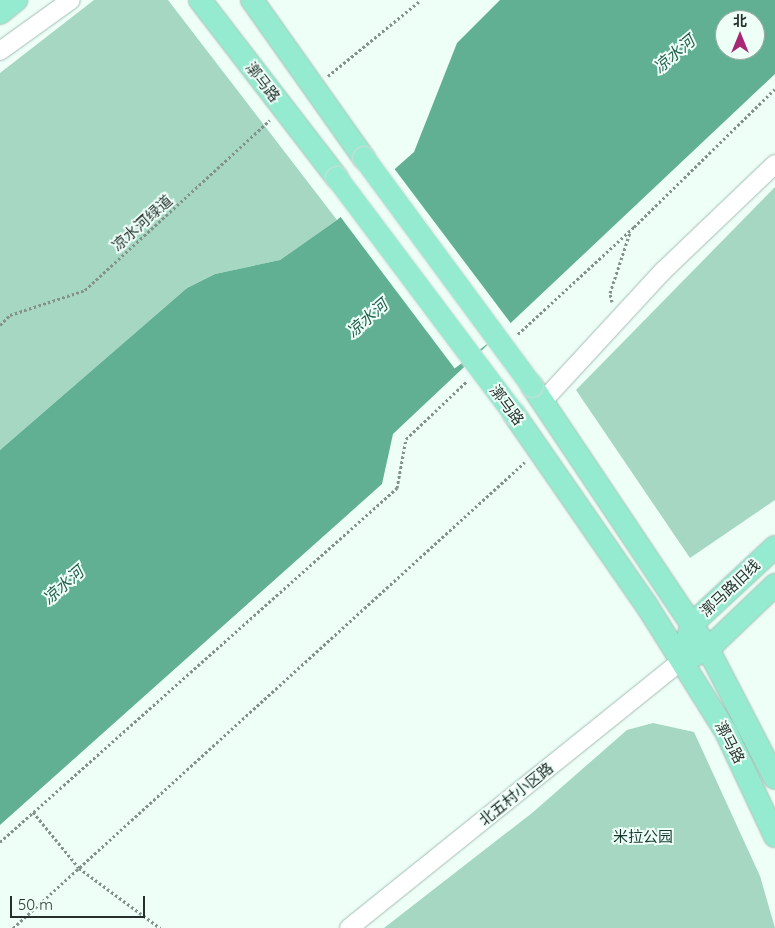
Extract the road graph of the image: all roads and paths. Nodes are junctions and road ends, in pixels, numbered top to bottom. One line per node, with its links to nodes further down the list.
1 (16, 0): 6 (main road)
2 (71, 0): 7 (street)
3 (200, 0): 10 (main road, 漷马路)
4 (252, 0): 8 (main road, 漷马路)
5 (420, 0): 8 (path)
6 (0, 13)
7 (0, 51)
8 (313, 86): 17 (main road, 漷马路, bridge)
9 (775, 89): 12 (path)
10 (283, 108): 14 (path, 凉水河绿道); 18 (main road, 漷马路, bridge)
11 (775, 164): 13 (street)
12 (635, 226): 13 (path); 15 (path)
13 (616, 322): 17 (street)
14 (0, 325)
15 (513, 338)
16 (470, 378): 25 (path)
17 (537, 393): 21 (main road, 漷马路)
18 (539, 448): 23 (main road, 漷马路); 28 (path)
19 (775, 547): 21 (main road, 漷马路旧线)
20 (775, 585): 22 (main road, 漷马路旧线)
21 (692, 624): 22 (main road, 漷马路); 23 (main road, 漷马路旧线)
22 (708, 649): 23 (main road, 漷马路旧线); 24 (main road, 漷马路)
23 (682, 660): 26 (main road, 漷马路); 31 (street, 北五村小区路)
24 (775, 778)
25 (33, 812): 27 (path); 28 (path)
26 (775, 836)
27 (0, 842)
28 (79, 868): 29 (path); 30 (path)
29 (13, 928)
30 (160, 928)
31 (349, 928)

